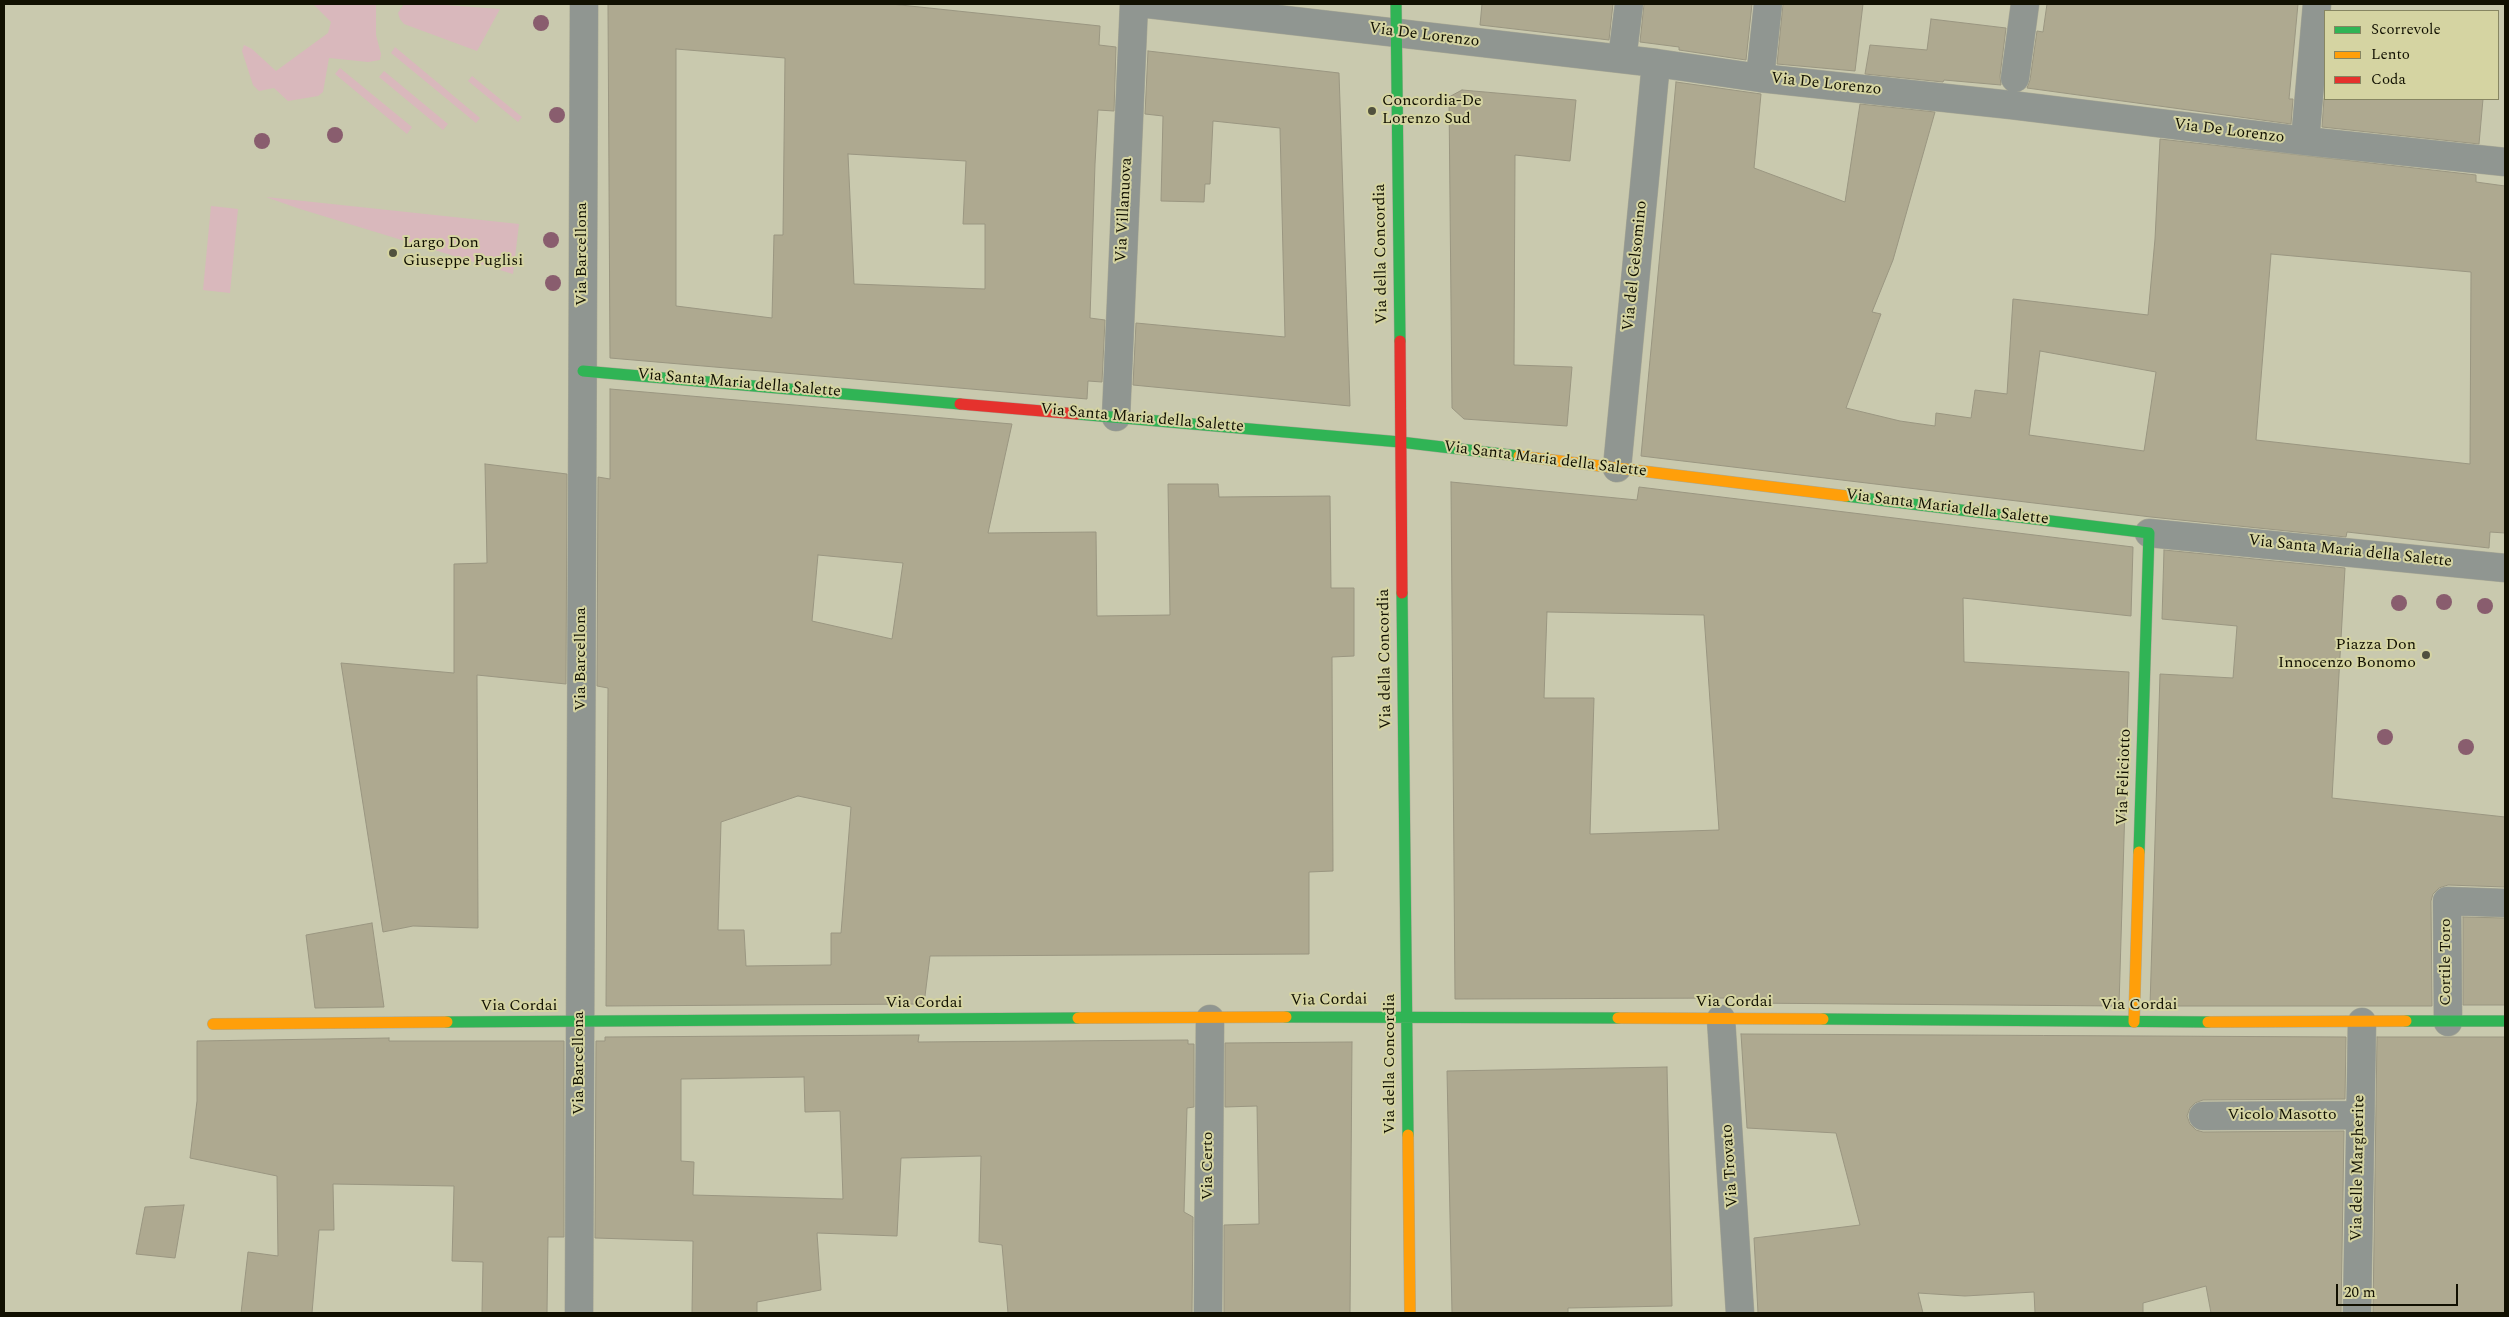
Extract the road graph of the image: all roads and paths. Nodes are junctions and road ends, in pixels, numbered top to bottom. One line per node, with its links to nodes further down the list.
1 (584, 4): 16 (street, Via Barcellona)
2 (1134, 4): 17 (street, Via Villanuova)
3 (1148, 4): 9 (street, Via De Lorenzo)
4 (1396, 4): 9 (street, Via della Concordia)
5 (1629, 4): 10 (street)
6 (1768, 4): 12 (street)
7 (2025, 4): 13 (street)
8 (2317, 4): 14 (street)
9 (1396, 33): 10 (street, Via De Lorenzo); 18 (street, Via della Concordia)
10 (1622, 60): 11 (street, Via De Lorenzo)
11 (1656, 63): 12 (street, Via De Lorenzo); 19 (street, Via del Gelsomino)
12 (1760, 78): 14 (street, Via De Lorenzo)
13 (2015, 78)
14 (2305, 141): 15 (street, Via De Lorenzo)
15 (2505, 162)
16 (583, 371): 17 (street, Via Santa Maria della Salette); 30 (street, Via Barcellona)
17 (1116, 417): 18 (street, Via Santa Maria della Salette)
18 (1400, 442): 19 (street, Via Santa Maria della Salette); 23 (street, Via della Concordia)
19 (1616, 468): 20 (street, Via Santa Maria della Salette)
20 (2149, 533): 21 (street, Via Santa Maria della Salette); 27 (street, Via Feliciotto)
21 (2505, 568)
22 (2505, 903): 29 (street, Cortile Toro)
23 (1407, 1016): 24 (street, Via Cordai); 25 (street, Via Cordai); 36 (street, Via della Concordia)
24 (1210, 1018): 30 (street, Via Cordai); 35 (street, Via Certo)
25 (1721, 1019): 27 (street, Via Cordai); 37 (street, Via Trovato)
26 (2505, 1021): 29 (street, Via Cordai)
27 (2134, 1022): 28 (street, Via Cordai)
28 (2362, 1022): 29 (street, Via Cordai); 32 (street, Via delle Margherite)
29 (2448, 1022)
30 (580, 1023): 31 (street, Via Cordai); 34 (street, Via Barcellona)
31 (213, 1024)
32 (2360, 1115): 33 (street, Vicolo Masotto); 38 (street, Via delle Margherite)
33 (2204, 1116)
34 (579, 1313)
35 (1208, 1313)
36 (1410, 1313)
37 (1740, 1313)
38 (2357, 1313)

